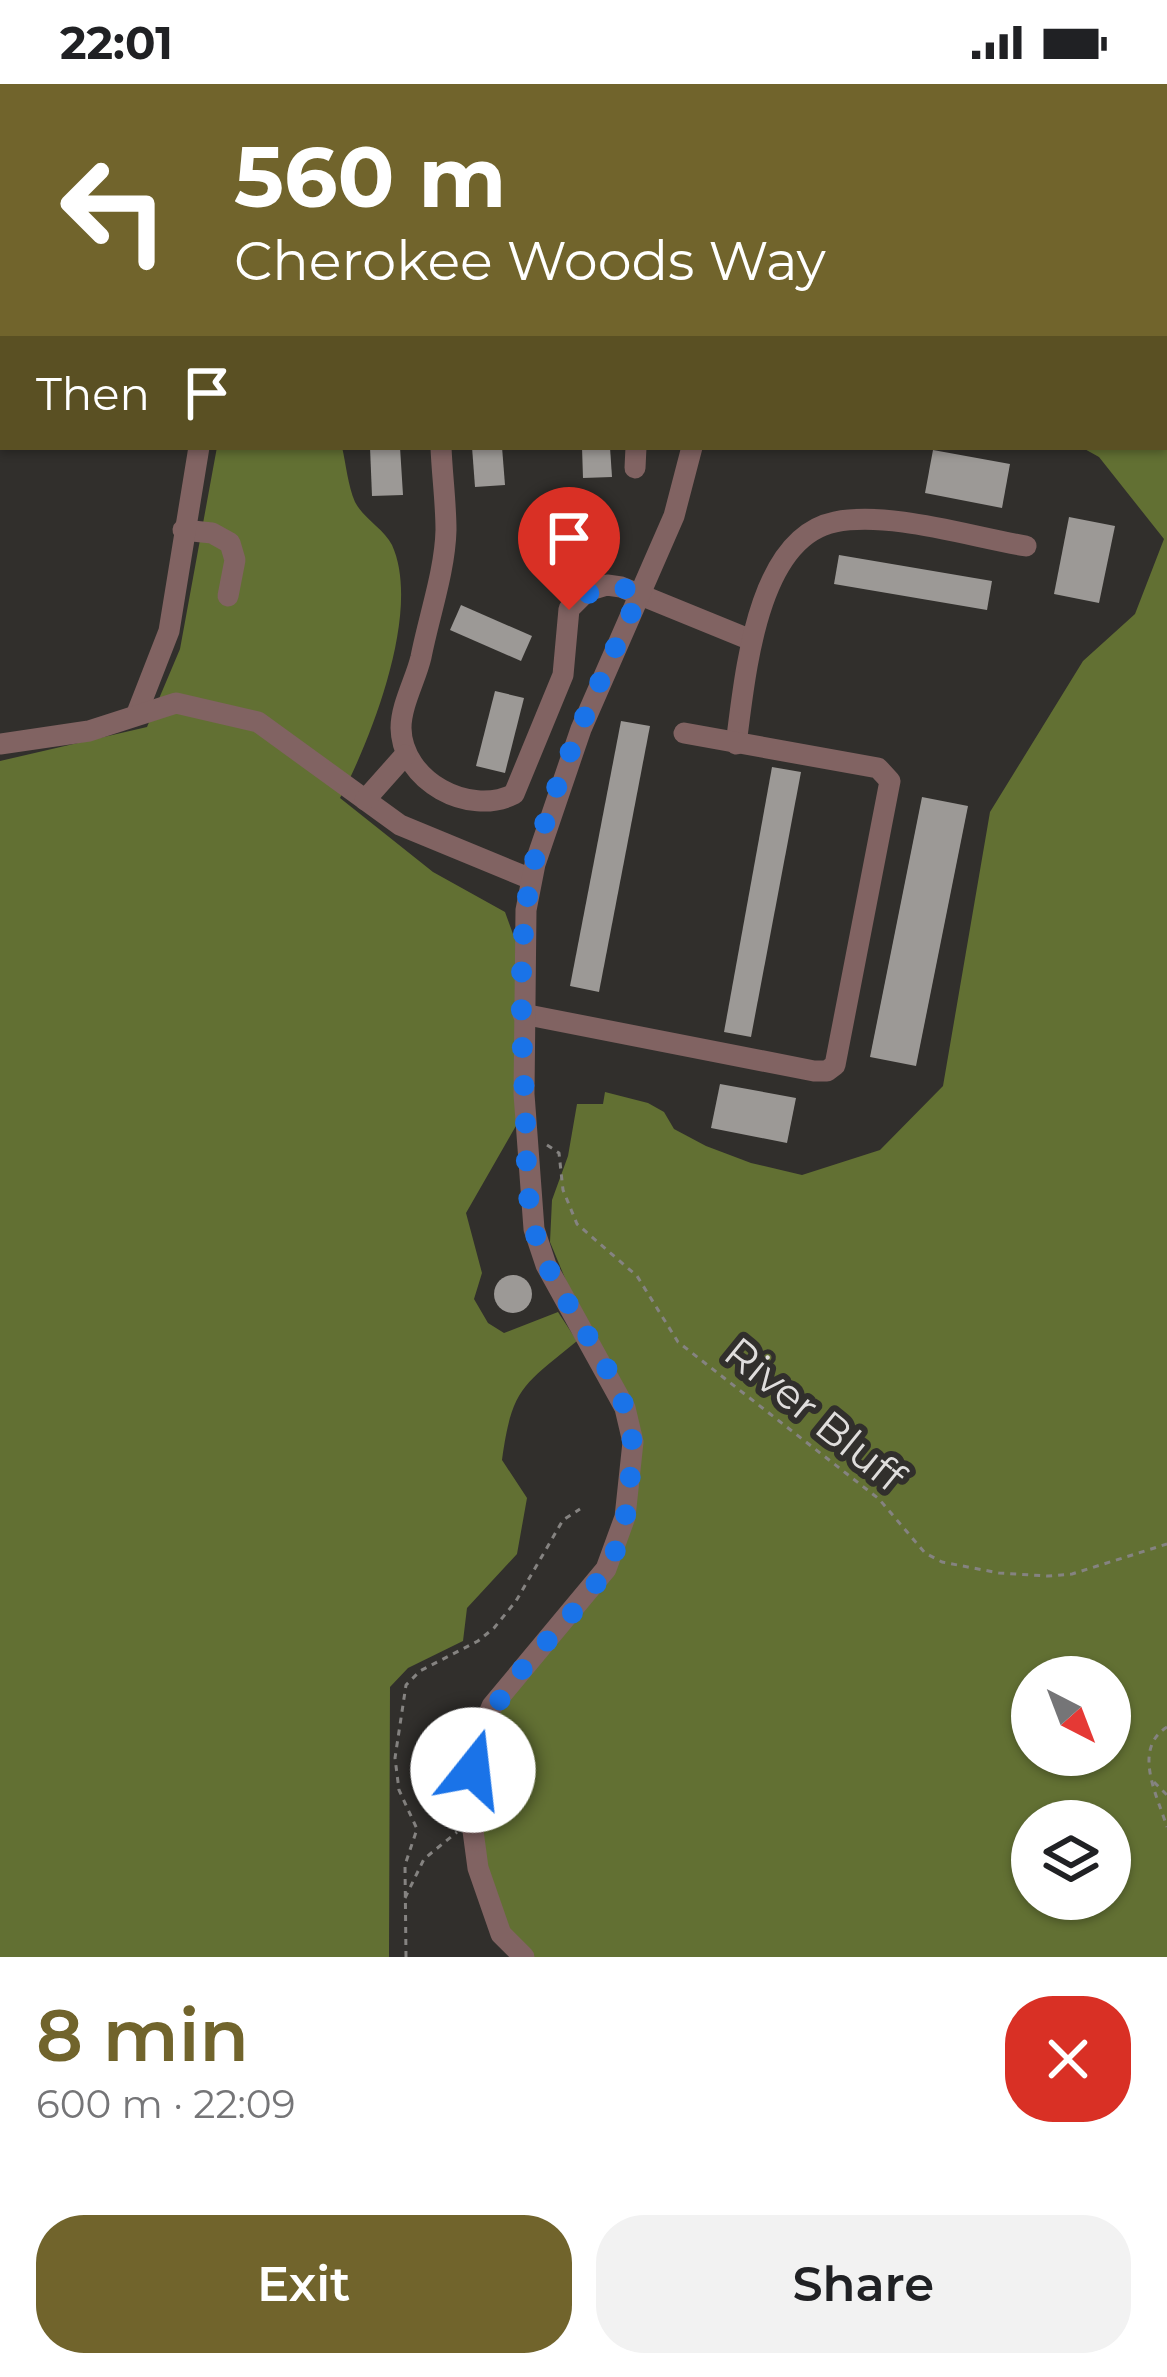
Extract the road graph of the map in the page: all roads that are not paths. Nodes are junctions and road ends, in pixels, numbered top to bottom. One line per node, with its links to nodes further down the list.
1 (198, 450): 4 (street)
2 (440, 450): 13 (street)
3 (691, 450): 6 (street)
4 (183, 530): 7 (street); 9 (street)
5 (1026, 546): 8 (street)
6 (640, 593): 8 (street); 13 (street); 15 (street)
7 (227, 596)
8 (751, 640): 12 (street)
9 (137, 713): 11 (street); 14 (street)
10 (684, 733): 12 (street)
11 (0, 744)
12 (736, 744): 16 (street)
13 (405, 755): 14 (street)
14 (365, 800): 15 (street)
15 (531, 879): 16 (street)
16 (523, 1014): 17 (street)
17 (524, 1957)

